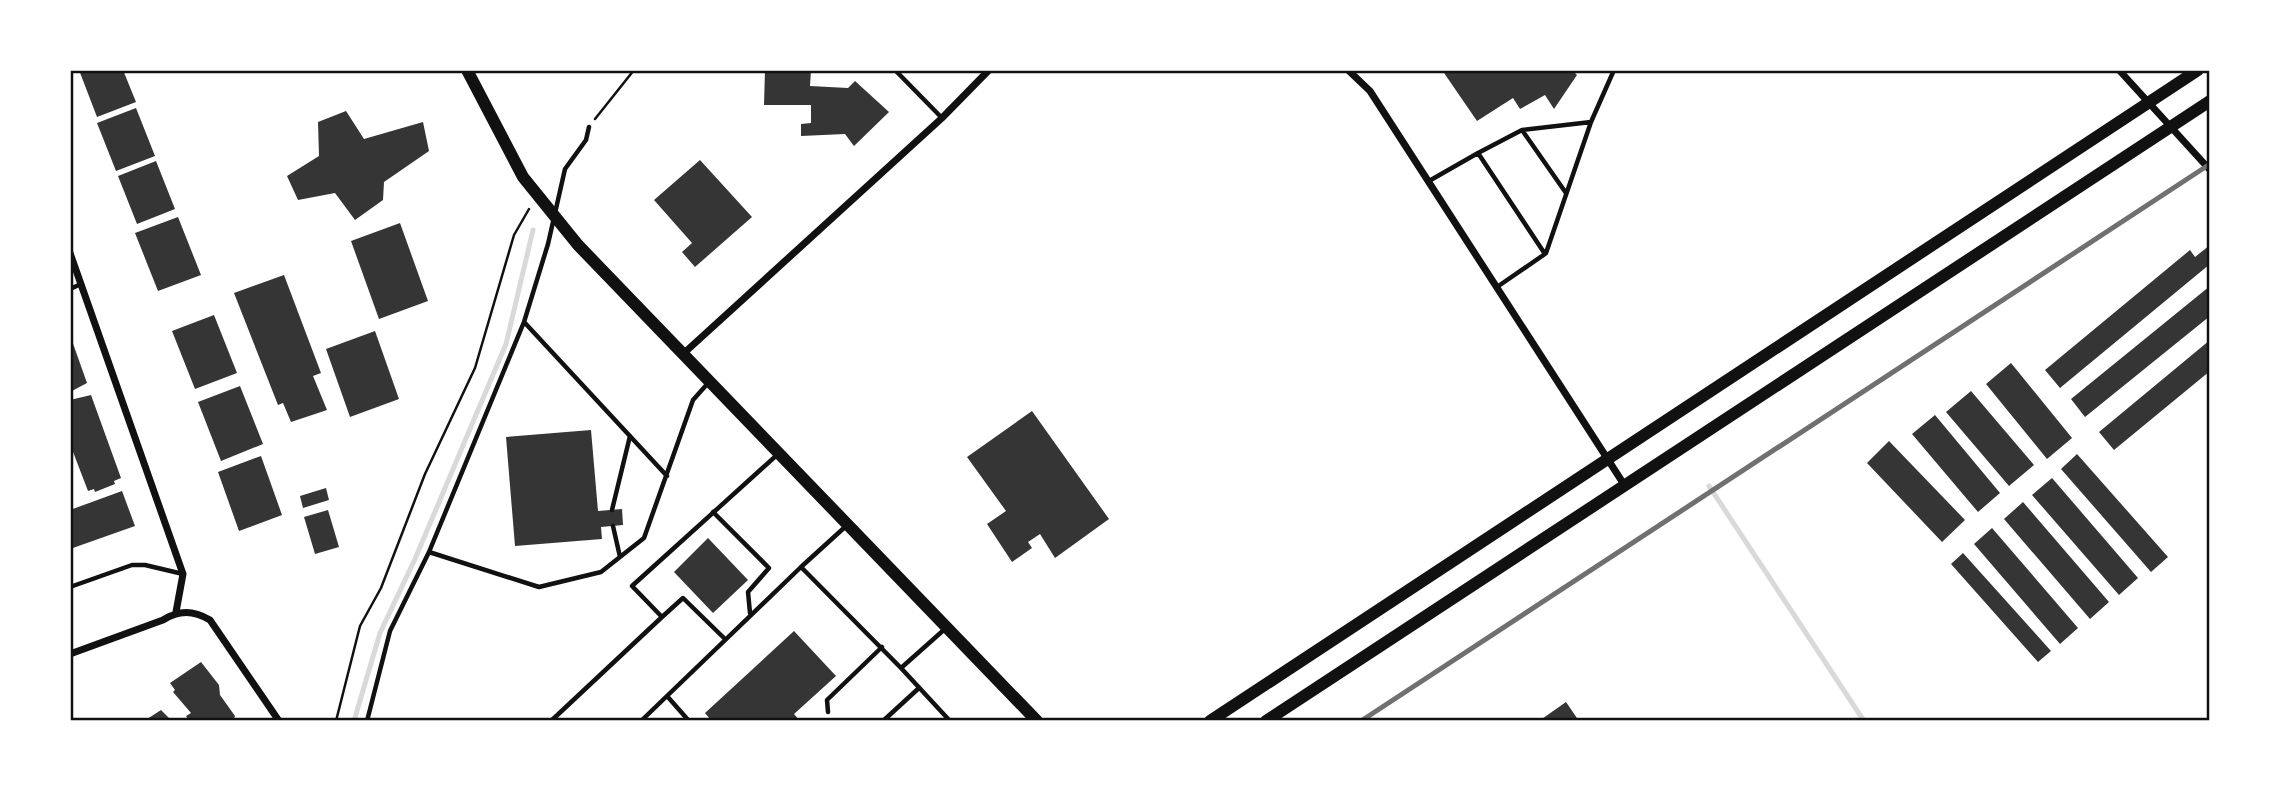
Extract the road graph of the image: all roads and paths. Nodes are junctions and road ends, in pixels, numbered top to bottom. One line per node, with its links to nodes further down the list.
1 (467, 70): 19 (main road)
2 (895, 70): 10 (lane)
3 (989, 70): 10 (street)
4 (1348, 70): 17 (street)
5 (1614, 70): 11 (lane)
6 (2119, 70): 9 (street)
7 (2198, 70): 9 (main road)
8 (2210, 101): 13 (main road)
9 (2148, 103): 13 (street); 31 (main road)
10 (942, 118): 27 (street)
11 (1591, 122): 14 (lane); 18 (lane)
12 (589, 127): 20 (lane)
13 (2170, 127): 16 (street); 33 (main road)
14 (1522, 130): 15 (lane); 18 (lane)
15 (1478, 153): 17 (lane); 21 (lane)
16 (2210, 170)
17 (1429, 181): 24 (street)
18 (1566, 194): 21 (lane)
19 (538, 195): 20 (main road); 56 (path)
20 (554, 215): 26 (lane); 27 (main road)
21 (1545, 254): 24 (lane)
22 (70, 255): 23 (street)
23 (81, 284): 25 (lane); 41 (street)
24 (1497, 287): 31 (street)
25 (70, 289)
26 (524, 322): 29 (lane); 38 (lane)
27 (683, 354): 28 (main road)
28 (710, 382): 30 (main road); 32 (lane)
29 (630, 436): 32 (lane); 34 (lane)
30 (779, 454): 35 (lane); 36 (main road)
31 (1609, 460): 33 (street); 63 (main road)
32 (667, 476): 39 (lane)
33 (1626, 486): 64 (main road)
34 (612, 510)
35 (713, 512): 44 (lane); 45 (lane)
36 (847, 525): 40 (lane); 46 (main road)
37 (613, 526): 39 (lane)
38 (429, 552): 39 (lane); 57 (lane)
39 (620, 557)
40 (801, 567): 44 (lane); 48 (lane)
41 (183, 574): 42 (lane); 43 (street)
42 (70, 587)
43 (176, 612): 49 (street); 55 (street)
44 (750, 613): 47 (lane)
45 (662, 617): 47 (lane); 58 (lane)
46 (946, 627): 50 (lane); 62 (main road)
47 (725, 639): 52 (lane)
48 (882, 647): 50 (lane); 53 (lane)
49 (70, 654)
50 (901, 668): 51 (lane)
51 (919, 688): 54 (lane); 61 (lane)
52 (667, 696): 59 (lane); 60 (lane)
53 (828, 712)
54 (948, 720)
55 (279, 721)
56 (336, 721)
57 (367, 721)
58 (551, 721)
59 (641, 721)
60 (689, 721)
61 (883, 721)
62 (1037, 721)
63 (1210, 721)
64 (1266, 721)

